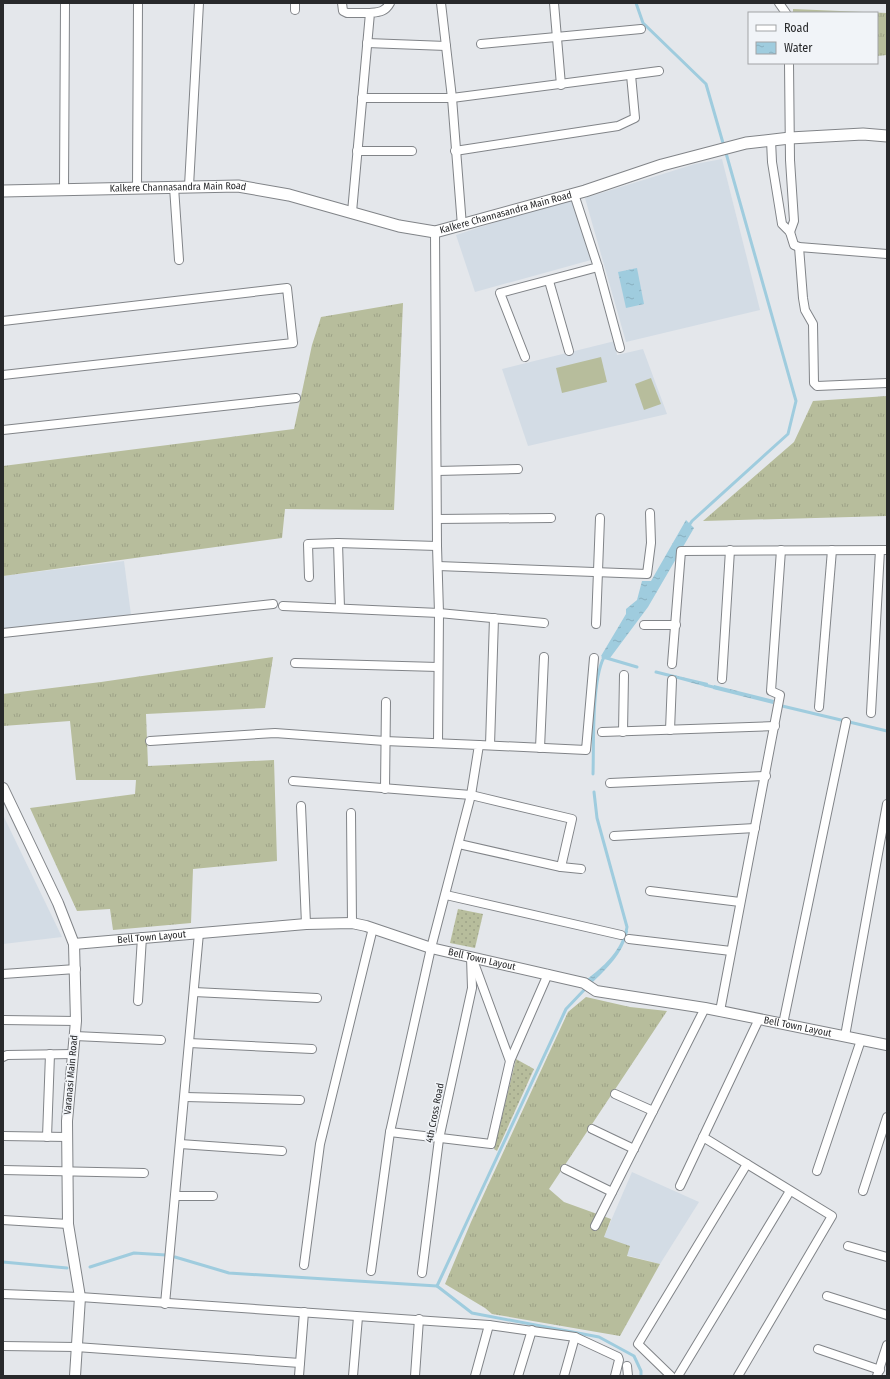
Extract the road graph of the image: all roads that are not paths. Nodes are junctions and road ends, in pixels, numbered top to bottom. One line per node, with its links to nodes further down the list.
1 (65, 3): 31 (street)
2 (138, 3): 30 (street)
3 (199, 3): 28 (street)
4 (342, 3): 10 (street)
5 (390, 3): 10 (street)
6 (441, 3): 15 (street)
7 (554, 3): 12 (street)
8 (779, 3): 9 (street)
9 (785, 12)
10 (370, 13): 13 (street)
11 (642, 29): 12 (street)
12 (557, 37): 14 (street); 19 (street)
13 (367, 43): 15 (street); 20 (street)
14 (481, 44)
15 (446, 46): 21 (street)
16 (789, 64): 23 (street)
17 (659, 71): 18 (street)
18 (631, 75): 19 (street); 27 (street)
19 (561, 85): 21 (street)
20 (362, 98): 21 (street); 25 (street)
21 (452, 98): 27 (street)
22 (887, 136): 23 (main road, Kalkere Channasandra Main Road)
23 (790, 138): 24 (main road, Kalkere Channasandra Main Road); 37 (street)
24 (771, 140): 33 (main road, Kalkere Channasandra Main Road); 37 (street)
25 (358, 151): 26 (street); 34 (street)
26 (412, 151)
27 (455, 151): 35 (street)
28 (189, 186): 29 (main road, Kalkere Channasandra Main Road); 34 (main road, Kalkere Channasandra Main Road)
29 (174, 187): 30 (main road, Kalkere Channasandra Main Road); 40 (street)
30 (137, 188): 31 (main road, Kalkere Channasandra Main Road)
31 (64, 189): 32 (main road, Kalkere Channasandra Main Road)
32 (3, 191)
33 (574, 194): 35 (main road, Kalkere Channasandra Main Road); 41 (street)
34 (352, 212): 36 (main road, Kalkere Channasandra Main Road)
35 (462, 226): 36 (main road, Kalkere Channasandra Main Road)
36 (436, 232): 52 (street)
37 (790, 232): 38 (street)
38 (799, 247): 39 (street); 48 (street)
39 (887, 254)
40 (179, 260)
41 (598, 266): 42 (street); 44 (street)
42 (549, 281): 45 (street); 46 (street)
43 (3, 321): 47 (street)
44 (620, 348)
45 (569, 351)
46 (525, 357)
47 (3, 375)
48 (887, 384)
49 (296, 398): 50 (street)
50 (3, 430)
51 (518, 469): 52 (street)
52 (437, 471): 56 (street)
53 (650, 513): 64 (street)
54 (551, 518): 56 (street)
55 (600, 518): 64 (street)
56 (437, 519): 58 (street)
57 (338, 543): 58 (street); 65 (street); 68 (street)
58 (437, 546): 63 (street)
59 (730, 550): 60 (street); 74 (street); 82 (street)
60 (781, 550): 61 (street); 88 (street)
61 (832, 550): 62 (street); 85 (street)
62 (884, 550): 86 (street)
63 (438, 566): 64 (street); 69 (street)
64 (599, 572): 72 (street)
65 (309, 577)
66 (273, 604): 75 (street)
67 (283, 606): 68 (street)
68 (340, 608): 69 (street)
69 (439, 613): 70 (street); 80 (street)
70 (494, 618): 71 (street); 96 (street)
71 (544, 623)
72 (596, 624)
73 (644, 625): 74 (street)
74 (676, 625): 79 (street)
75 (3, 633)
76 (544, 657): 97 (street)
77 (594, 658): 97 (street)
78 (295, 663): 80 (street)
79 (672, 664)
80 (438, 667): 94 (street)
81 (624, 675): 91 (street)
82 (722, 679)
83 (672, 680): 89 (street)
84 (386, 702): 93 (street)
85 (819, 707)
86 (871, 713)
87 (846, 722): 135 (street)
88 (775, 726): 89 (street); 98 (street)
89 (670, 730): 91 (street)
90 (602, 732): 91 (street)
91 (623, 732)
92 (150, 741): 93 (street)
93 (385, 742): 94 (street); 102 (street)
94 (438, 743): 95 (street)
95 (479, 745): 96 (street); 103 (street)
96 (490, 745): 97 (street)
97 (540, 748)
98 (766, 776): 100 (street); 107 (street)
99 (293, 781): 102 (street)
100 (610, 783)
101 (3, 788): 120 (street, Varanasi Main Road)
102 (385, 789): 103 (street)
103 (471, 795): 109 (street); 110 (street)
104 (887, 804): 137 (street)
105 (301, 806): 116 (street)
106 (352, 813): 115 (street)
107 (756, 828): 108 (street); 114 (street)
108 (614, 836)
109 (459, 844): 110 (street); 113 (street)
110 (561, 867): 111 (street)
111 (581, 869)
112 (650, 891): 114 (street)
113 (446, 895): 121 (street); 122 (street)
114 (740, 902): 122 (street)
115 (352, 923): 116 (street, Bell Town Layout); 117 (street, Bell Town Layout)
116 (306, 924): 118 (street, Bell Town Layout)
117 (373, 928): 121 (street, Bell Town Layout); 179 (street)
118 (199, 934): 119 (street, Bell Town Layout); 127 (street)
119 (142, 937): 120 (street, Bell Town Layout); 129 (street)
120 (74, 944): 124 (street, Varanasi Main Road)
121 (431, 948): 123 (street, Bell Town Layout); 153 (street)
122 (731, 951): 131 (street)
123 (471, 957): 126 (street, Bell Town Layout); 146 (street); 158 (street, 4th Cross Road)
124 (76, 969): 125 (street); 134 (street, Varanasi Main Road)
125 (3, 974)
126 (548, 974): 130 (street, Bell Town Layout); 146 (street)
127 (194, 992): 128 (street); 140 (street)
128 (317, 998)
129 (138, 1001)
130 (705, 1008): 131 (street, Bell Town Layout); 150 (street)
131 (720, 1011): 132 (street, Bell Town Layout)
132 (759, 1019): 135 (street, Bell Town Layout); 157 (street)
133 (3, 1020): 134 (street)
134 (76, 1021): 136 (street, Varanasi Main Road)
135 (783, 1024): 137 (street, Bell Town Layout)
136 (75, 1036): 138 (street); 144 (street, Varanasi Main Road)
137 (845, 1036): 139 (street, Bell Town Layout)
138 (161, 1040)
139 (862, 1040): 141 (street, Bell Town Layout); 165 (street)
140 (189, 1044): 142 (street); 148 (street)
141 (887, 1045)
142 (312, 1049)
143 (50, 1054): 144 (street); 145 (street); 155 (street)
144 (74, 1054): 156 (street, Varanasi Main Road)
145 (3, 1057)
146 (510, 1060): 158 (street)
147 (615, 1094): 150 (street)
148 (184, 1097): 149 (street); 159 (street)
149 (300, 1100)
150 (653, 1111): 160 (street)
151 (887, 1117): 170 (street)
152 (592, 1129): 160 (street)
153 (390, 1132): 158 (street); 180 (street)
154 (3, 1136): 155 (street)
155 (47, 1137): 156 (street)
156 (67, 1137): 166 (street, Varanasi Main Road)
157 (703, 1137): 162 (street); 168 (street)
158 (439, 1138): 181 (street, 4th Cross Road)
159 (180, 1144): 161 (street); 172 (street)
160 (634, 1149): 171 (street)
161 (282, 1151)
162 (748, 1164): 169 (street); 210 (street)
163 (565, 1169): 171 (street)
164 (3, 1170): 166 (street)
165 (817, 1171)
166 (68, 1172): 167 (street); 175 (street, Varanasi Main Road)
167 (144, 1174)
168 (680, 1186)
169 (790, 1191): 211 (street); 212 (street)
170 (863, 1191)
171 (612, 1192): 176 (street)
172 (176, 1196): 173 (street); 185 (street)
173 (213, 1196)
174 (3, 1220): 175 (street)
175 (68, 1224): 184 (street, Varanasi Main Road)
176 (595, 1226)
177 (848, 1246): 178 (street)
178 (887, 1257)
179 (304, 1265)
180 (371, 1271)
181 (422, 1273)
182 (3, 1294): 184 (street)
183 (827, 1296): 187 (street)
184 (80, 1297): 185 (street); 195 (street, Varanasi Main Road)
185 (165, 1304): 186 (street)
186 (304, 1312): 188 (street); 198 (street)
187 (887, 1314)
188 (358, 1317): 189 (street); 203 (street)
189 (419, 1319): 190 (street); 204 (street)
190 (489, 1325): 191 (street); 205 (street)
191 (532, 1330): 192 (street); 206 (street)
192 (575, 1337): 207 (street); 208 (street)
193 (887, 1345): 197 (street)
194 (3, 1346): 195 (street)
195 (76, 1347): 198 (street); 201 (street, Varanasi Main Road)
196 (818, 1349): 200 (street)
197 (885, 1360): 200 (street)
198 (300, 1362): 202 (street)
199 (627, 1366): 209 (street)
200 (879, 1373)
201 (75, 1376)
202 (299, 1376)
203 (353, 1376)
204 (415, 1376)
205 (475, 1376)
206 (518, 1376)
207 (564, 1376)
208 (615, 1376)
209 (628, 1376)
210 (671, 1376)
211 (678, 1376)
212 (738, 1376)

